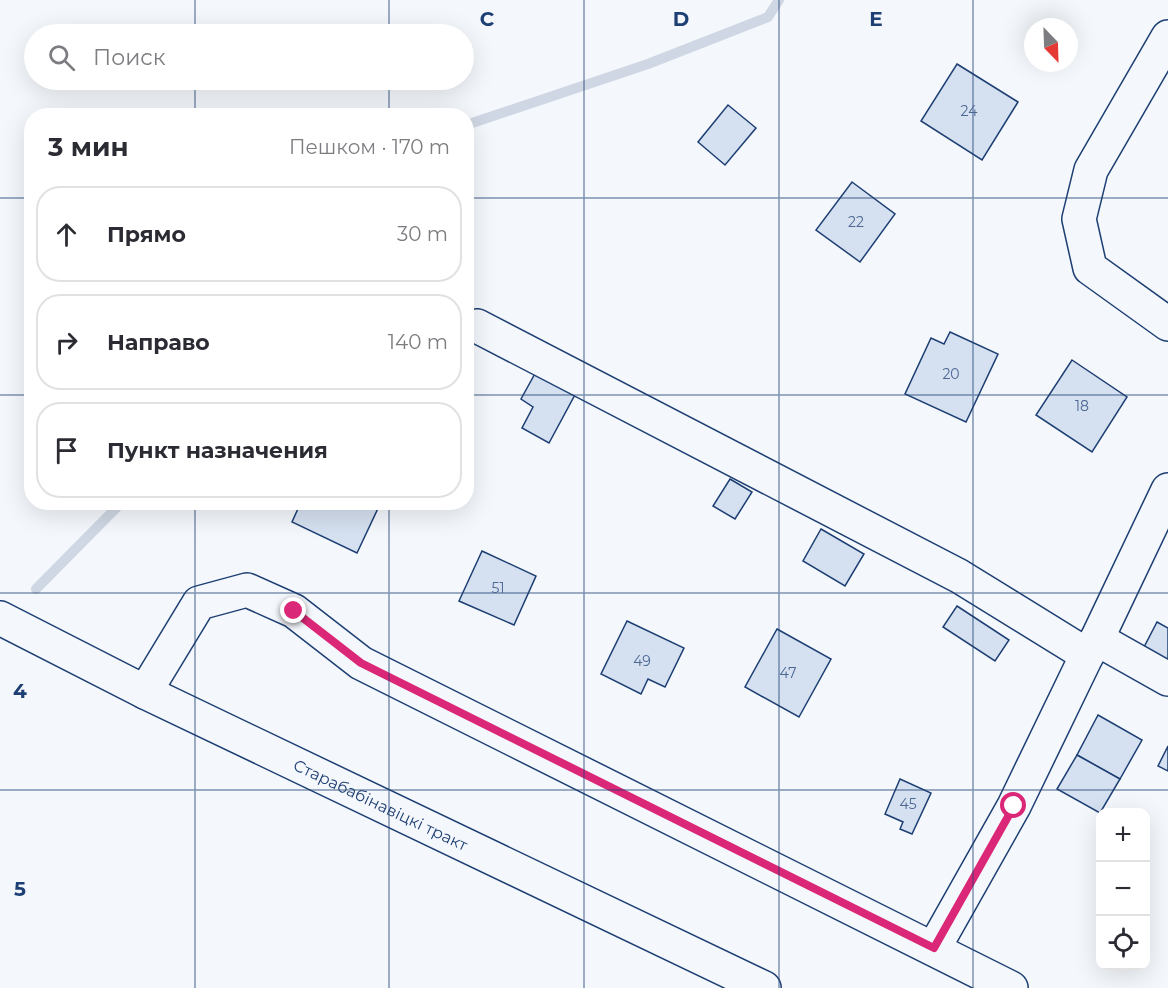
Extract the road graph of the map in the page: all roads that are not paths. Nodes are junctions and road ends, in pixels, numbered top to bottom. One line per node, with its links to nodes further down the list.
1 (1168, 37): 2 (street)
2 (1168, 324)
3 (477, 326): 6 (street)
4 (1168, 490): 6 (street)
5 (0, 618): 8 (street, Старабабінавіцкі тракт)
6 (1092, 647): 7 (street); 9 (street)
7 (1168, 679)
8 (145, 692): 9 (street); 10 (street, Старабабінавіцкі тракт)
9 (934, 948): 11 (street)
10 (764, 988)
11 (1011, 988)

